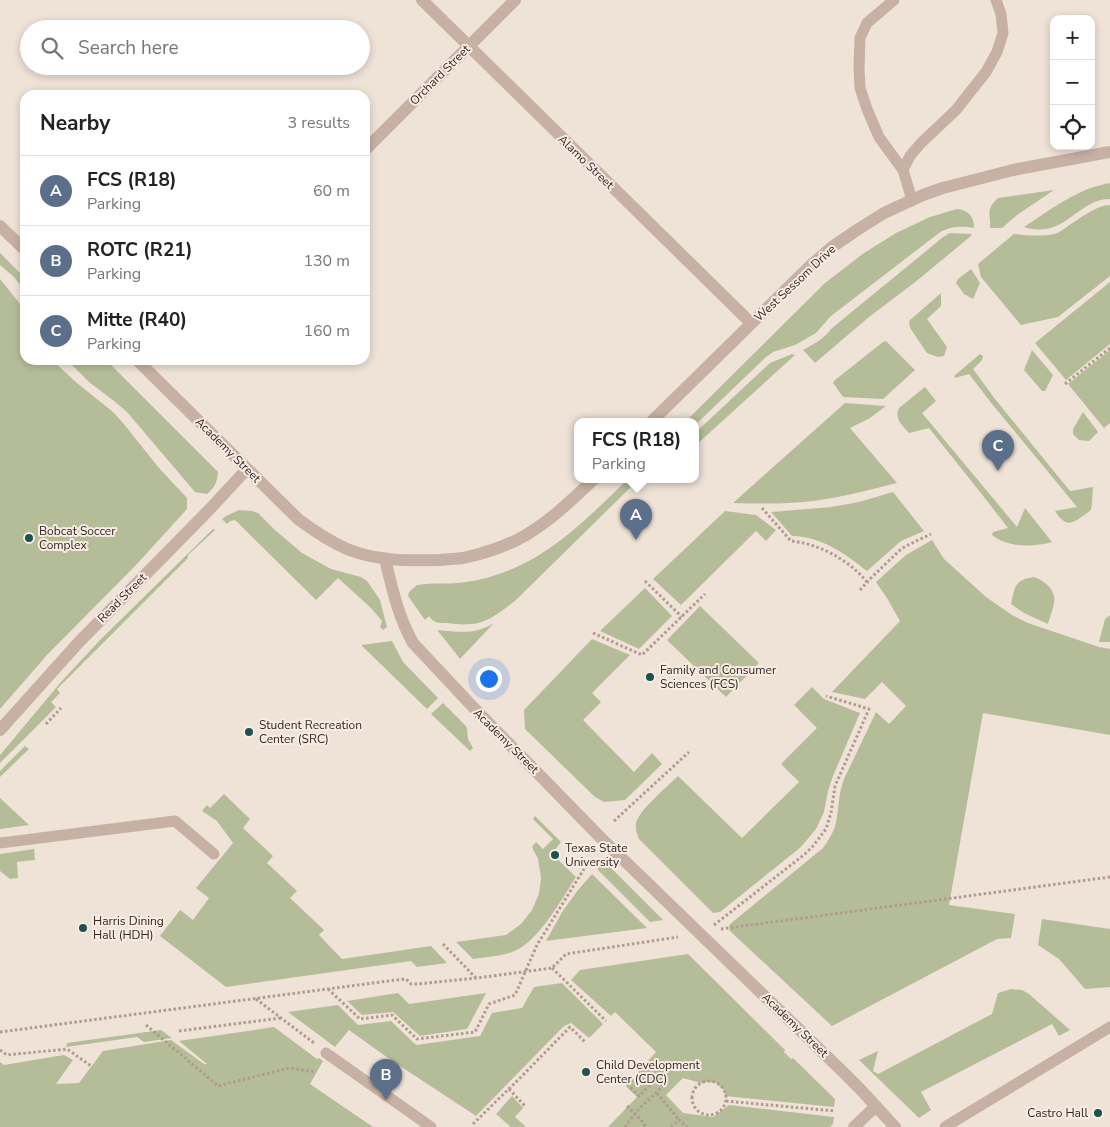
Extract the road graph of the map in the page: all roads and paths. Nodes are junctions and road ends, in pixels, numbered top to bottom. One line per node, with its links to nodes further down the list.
1 (422, 0): 5 (street, Alamo Street)
2 (515, 0): 5 (street, Orchard Street)
3 (894, 0): 8 (lane)
4 (996, 0): 8 (lane)
5 (469, 47): 6 (street, Orchard Street); 12 (street, Alamo Street)
6 (370, 145)
7 (1110, 152): 9 (street, West Sessom Drive)
8 (903, 170): 9 (lane)
9 (912, 200): 12 (street, West Sessom Drive)
10 (0, 226): 11 (street)
11 (20, 245)
12 (751, 323): 16 (street, West Sessom Drive)
13 (1110, 348): 15 (path)
14 (146, 365): 17 (street, Academy Street)
15 (1065, 384)
16 (655, 418)
17 (247, 469): 21 (street, Academy Street); 31 (street, Read Street)
18 (590, 483): 21 (street)
19 (762, 508): 23 (path)
20 (931, 534): 23 (path)
21 (385, 559): 38 (street, Academy Street)
22 (645, 581): 26 (path)
23 (867, 582): 24 (path)
24 (860, 590)
25 (705, 594): 26 (path)
26 (682, 617): 27 (path)
27 (593, 633)
28 (826, 696): 38 (path)
29 (61, 708): 30 (path)
30 (46, 724)
31 (0, 730)
32 (689, 752): 33 (path)
33 (614, 821)
34 (0, 843): 35 (lane)
35 (214, 854)
36 (584, 869): 41 (path)
37 (1110, 876): 38 (path)
38 (701, 933): 40 (path); 64 (street, Academy Street)
39 (443, 944): 42 (path)
40 (552, 968): 41 (path); 46 (path)
41 (526, 971): 42 (path); 43 (path)
42 (477, 978): 43 (path)
43 (328, 989): 44 (path)
44 (255, 998): 45 (path); 50 (path)
45 (281, 1018): 49 (path); 53 (path)
46 (606, 1020)
47 (146, 1025): 56 (path)
48 (1110, 1027): 76 (lane)
49 (179, 1031)
50 (0, 1032)
51 (585, 1042): 59 (path)
52 (0, 1050): 55 (path)
53 (326, 1052): 69 (lane)
54 (650, 1060): 57 (path)
55 (91, 1066)
56 (316, 1072)
57 (659, 1075): 58 (path); 60 (path)
58 (628, 1084)
59 (508, 1089): 62 (path); 68 (path)
60 (657, 1093): 66 (path); 67 (path)
61 (726, 1101): 61 (path); 65 (path)
62 (525, 1106)
63 (628, 1106): 66 (path)
64 (876, 1106): 74 (street); 75 (street, Academy Street)
65 (835, 1111)
66 (635, 1113): 70 (path); 71 (path)
67 (679, 1120): 72 (path); 73 (path)
68 (473, 1124)
69 (431, 1127)
70 (625, 1127)
71 (645, 1127)
72 (671, 1127)
73 (687, 1127)
74 (854, 1127)
75 (895, 1127)
76 (945, 1127)

